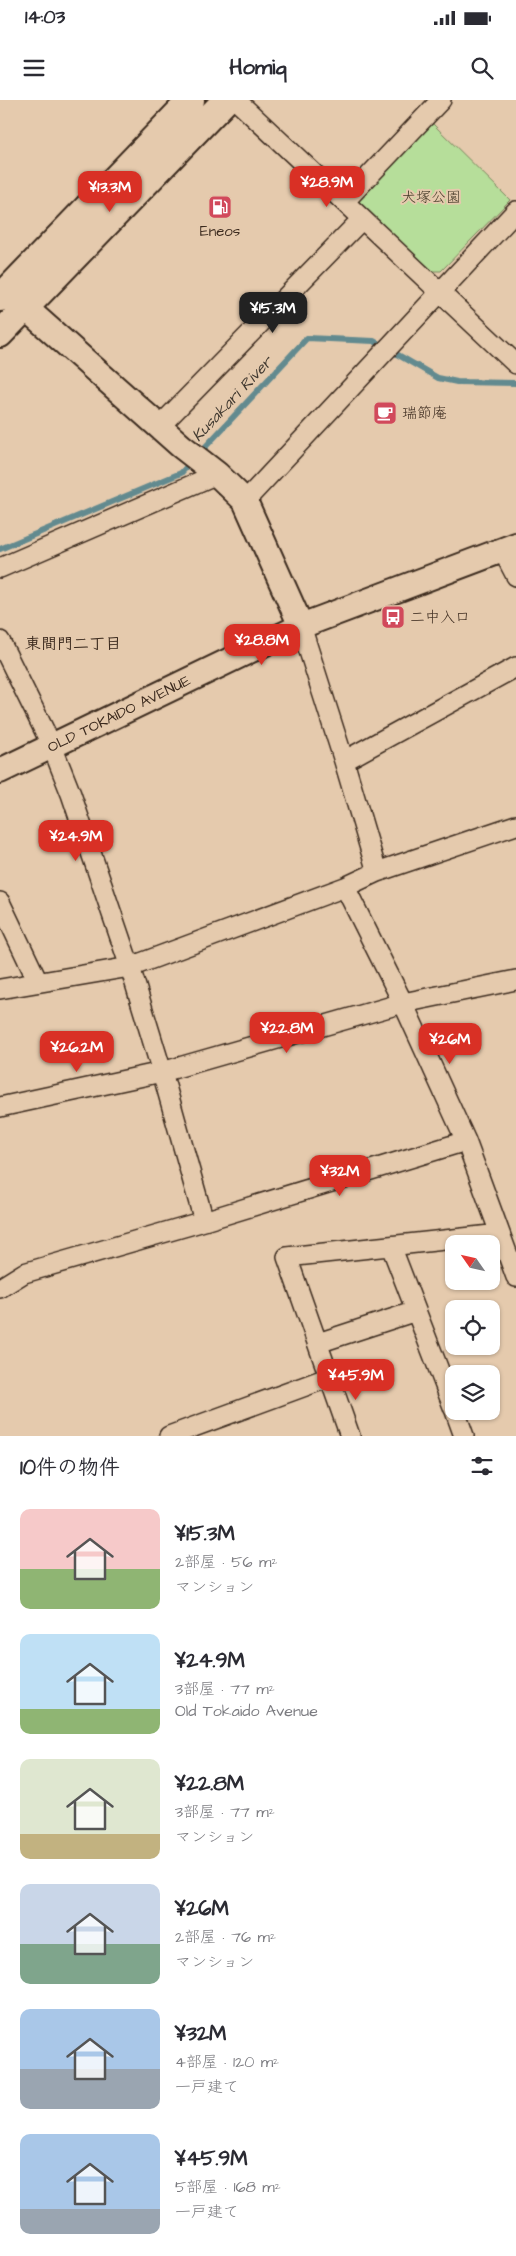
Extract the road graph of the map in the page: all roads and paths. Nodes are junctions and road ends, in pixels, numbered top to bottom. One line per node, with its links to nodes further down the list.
1 (191, 100): 9 (main road)
2 (226, 100): 9 (main road)
3 (236, 100): 5 (street)
4 (441, 100): 5 (street)
5 (345, 201): 7 (street)
6 (516, 211): 8 (street)
7 (362, 219): 8 (street); 12 (street)
8 (440, 292): 11 (street); 14 (street)
9 (8, 295): 10 (main road); 12 (street)
10 (0, 334)
11 (516, 364)
12 (160, 426): 13 (street)
13 (217, 474): 14 (street); 16 (street)
14 (245, 501): 18 (street)
15 (509, 548): 17 (street); 18 (street, OLD TOKAIDO AVENUE)
16 (0, 568)
17 (516, 576)
18 (301, 626): 21 (street, OLD TOKAIDO AVENUE); 22 (street)
19 (0, 641): 21 (street)
20 (516, 667): 22 (street)
21 (52, 746): 23 (street, OLD TOKAIDO AVENUE); 28 (street)
22 (344, 761): 25 (street)
23 (0, 771)
24 (516, 825): 25 (street)
25 (377, 872): 26 (street)
26 (345, 888): 28 (street); 32 (street)
27 (0, 902): 30 (street)
28 (130, 967): 30 (street); 33 (street)
29 (516, 980): 32 (street)
30 (38, 982): 31 (street)
31 (0, 989)
32 (403, 1003): 33 (street); 35 (street)
33 (162, 1072): 34 (street); 36 (street)
34 (0, 1107)
35 (466, 1141): 36 (street); 37 (street)
36 (204, 1221): 40 (street)
37 (500, 1234): 38 (street); 39 (street)
38 (391, 1246): 41 (street); 42 (street)
39 (516, 1276)
40 (0, 1288)
41 (416, 1311): 42 (street); 44 (street)
42 (318, 1343): 43 (street)
43 (330, 1377): 46 (street); 47 (street)
44 (445, 1387)
45 (458, 1420): 48 (street)
46 (169, 1436)
47 (350, 1436)
48 (464, 1436)

